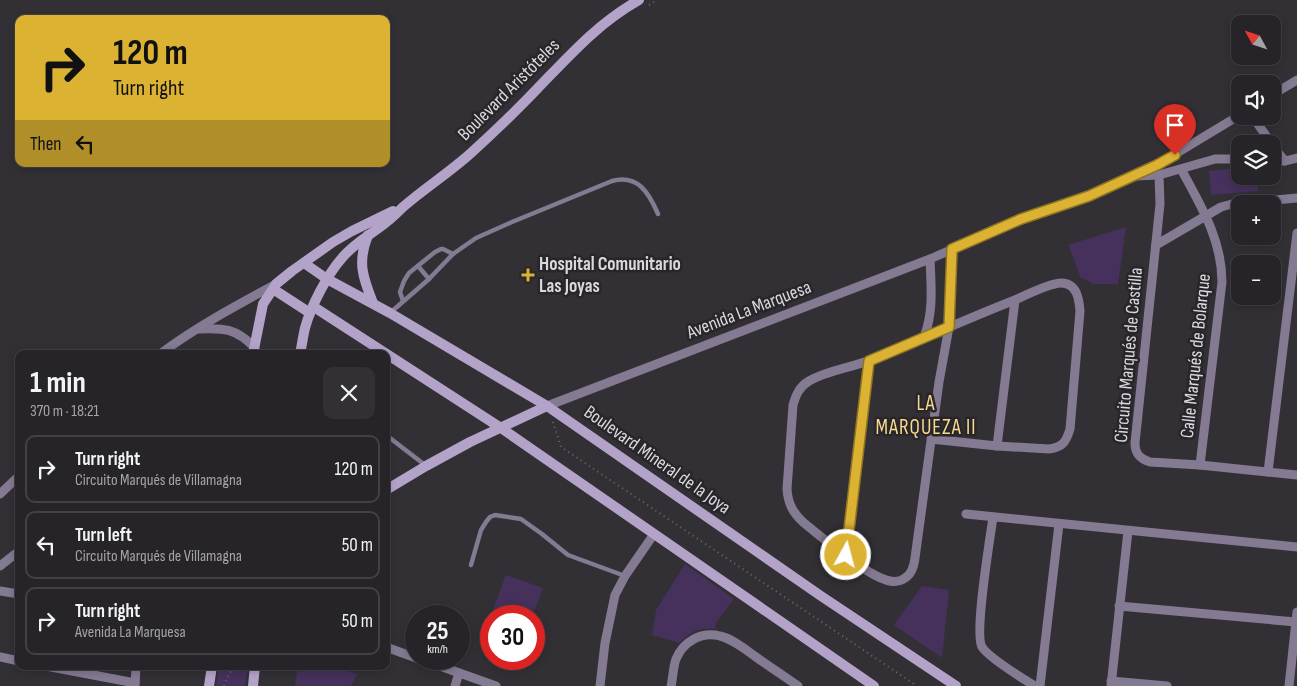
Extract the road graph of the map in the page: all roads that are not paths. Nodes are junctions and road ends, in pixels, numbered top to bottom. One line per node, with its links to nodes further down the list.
1 (639, 0): 14 (street, Boulevard Aristóteles)
2 (1297, 80): 3 (street)
3 (1281, 90)
4 (1231, 120): 12 (street, Avenida La Marquesa)
5 (1281, 156): 9 (street)
6 (1231, 158): 10 (street)
7 (1297, 158): 9 (street)
8 (1281, 161): 9 (street)
9 (1285, 161)
10 (1182, 170): 11 (street); 16 (street, Calle Marqués de Bolarque)
11 (1159, 175): 12 (street); 19 (street, Circuito Marqués de Castilla)
12 (1131, 177): 20 (street, Avenida La Marquesa)
13 (1297, 198): 16 (street, Circuito Marqués de Castilla)
14 (404, 206): 18 (street, Boulevard Aristóteles); 23 (street, Boulevard Aristóteles)
15 (658, 214): 21 (lane)
16 (1206, 216): 19 (street, Circuito Marqués de Castilla); 48 (street, Calle Marqués de Bolarque)
17 (1297, 233): 50 (street)
18 (368, 235): 26 (street, Boulevard Aristóteles); 30 (street)
19 (1156, 245): 48 (street, Circuito Marqués de Castilla)
20 (952, 249): 22 (street, Avenida La Marquesa); 33 (street)
21 (453, 254): 24 (lane); 25 (lane)
22 (930, 259): 35 (street); 43 (street, Avenida La Marquesa)
23 (304, 263): 26 (street, Boulevard Mineral de la Joya); 27 (street, Boulevard Aristóteles)
24 (418, 266): 25 (lane); 29 (lane)
25 (429, 279): 29 (lane)
26 (327, 280): 30 (street, Boulevard Mineral de la Joya); 31 (street, Boulevard Aristóteles)
27 (275, 286): 31 (street); 34 (street); 38 (street)
28 (1015, 300): 33 (street); 47 (street); 47 (street)
29 (403, 301): 32 (lane)
30 (373, 304): 32 (street, Boulevard Mineral de la Joya)
31 (312, 310): 39 (street, Boulevard Aristóteles); 40 (street)
32 (390, 313): 43 (street, Boulevard Mineral de la Joya)
33 (949, 327): 35 (street); 46 (street)
34 (198, 329): 36 (street); 37 (street)
35 (924, 337): 42 (street)
36 (166, 350)
37 (253, 350)
38 (254, 350)
39 (301, 350)
40 (376, 350)
41 (390, 359): 44 (street)
42 (869, 361): 62 (street); 62 (street)
43 (547, 406): 44 (street, Avenida La Marquesa); 92 (street, Boulevard Mineral de la Joya)
44 (501, 428): 49 (street, Avenida La Marquesa); 59 (street)
45 (390, 438): 49 (lane)
46 (932, 439): 47 (street); 62 (street)
47 (997, 446)
48 (1200, 465): 50 (street, Circuito Marqués de Castilla)
49 (426, 466): 53 (street, Avenida La Marquesa)
50 (1268, 472): 51 (street, Circuito Marqués de Castilla)
51 (1297, 475)
52 (15, 480): 54 (street)
53 (390, 488)
54 (0, 494)
55 (966, 514): 56 (street)
56 (993, 517): 57 (street); 93 (street)
57 (1059, 524): 58 (street); 94 (street)
58 (1128, 531): 60 (street); 68 (street)
59 (654, 534): 65 (street); 91 (street)
60 (1297, 548)
61 (15, 553): 64 (street)
62 (846, 555)
63 (471, 564): 65 (lane)
64 (0, 566)
65 (626, 576): 88 (street)
66 (0, 591): 67 (street)
67 (15, 593)
68 (1119, 606): 70 (street); 82 (street)
69 (1297, 612): 70 (street)
70 (1296, 622): 96 (street)
71 (390, 648): 72 (street)
72 (405, 654)
73 (0, 657): 74 (street)
74 (15, 660)
75 (65, 670): 83 (street)
76 (136, 670): 83 (street)
77 (212, 670): 84 (street)
78 (255, 670): 85 (street)
79 (451, 670): 80 (street)
80 (459, 673): 81 (street); 86 (street)
81 (476, 683): 87 (street)
82 (1111, 684): 95 (street)
83 (135, 685)
84 (210, 686)
85 (253, 686)
86 (455, 686)
87 (496, 686)
88 (600, 686)
89 (671, 686): 90 (street)
90 (798, 686)
91 (874, 686)
92 (956, 686)
93 (1034, 686)
94 (1040, 686)
95 (1167, 686)
96 (1288, 686)

